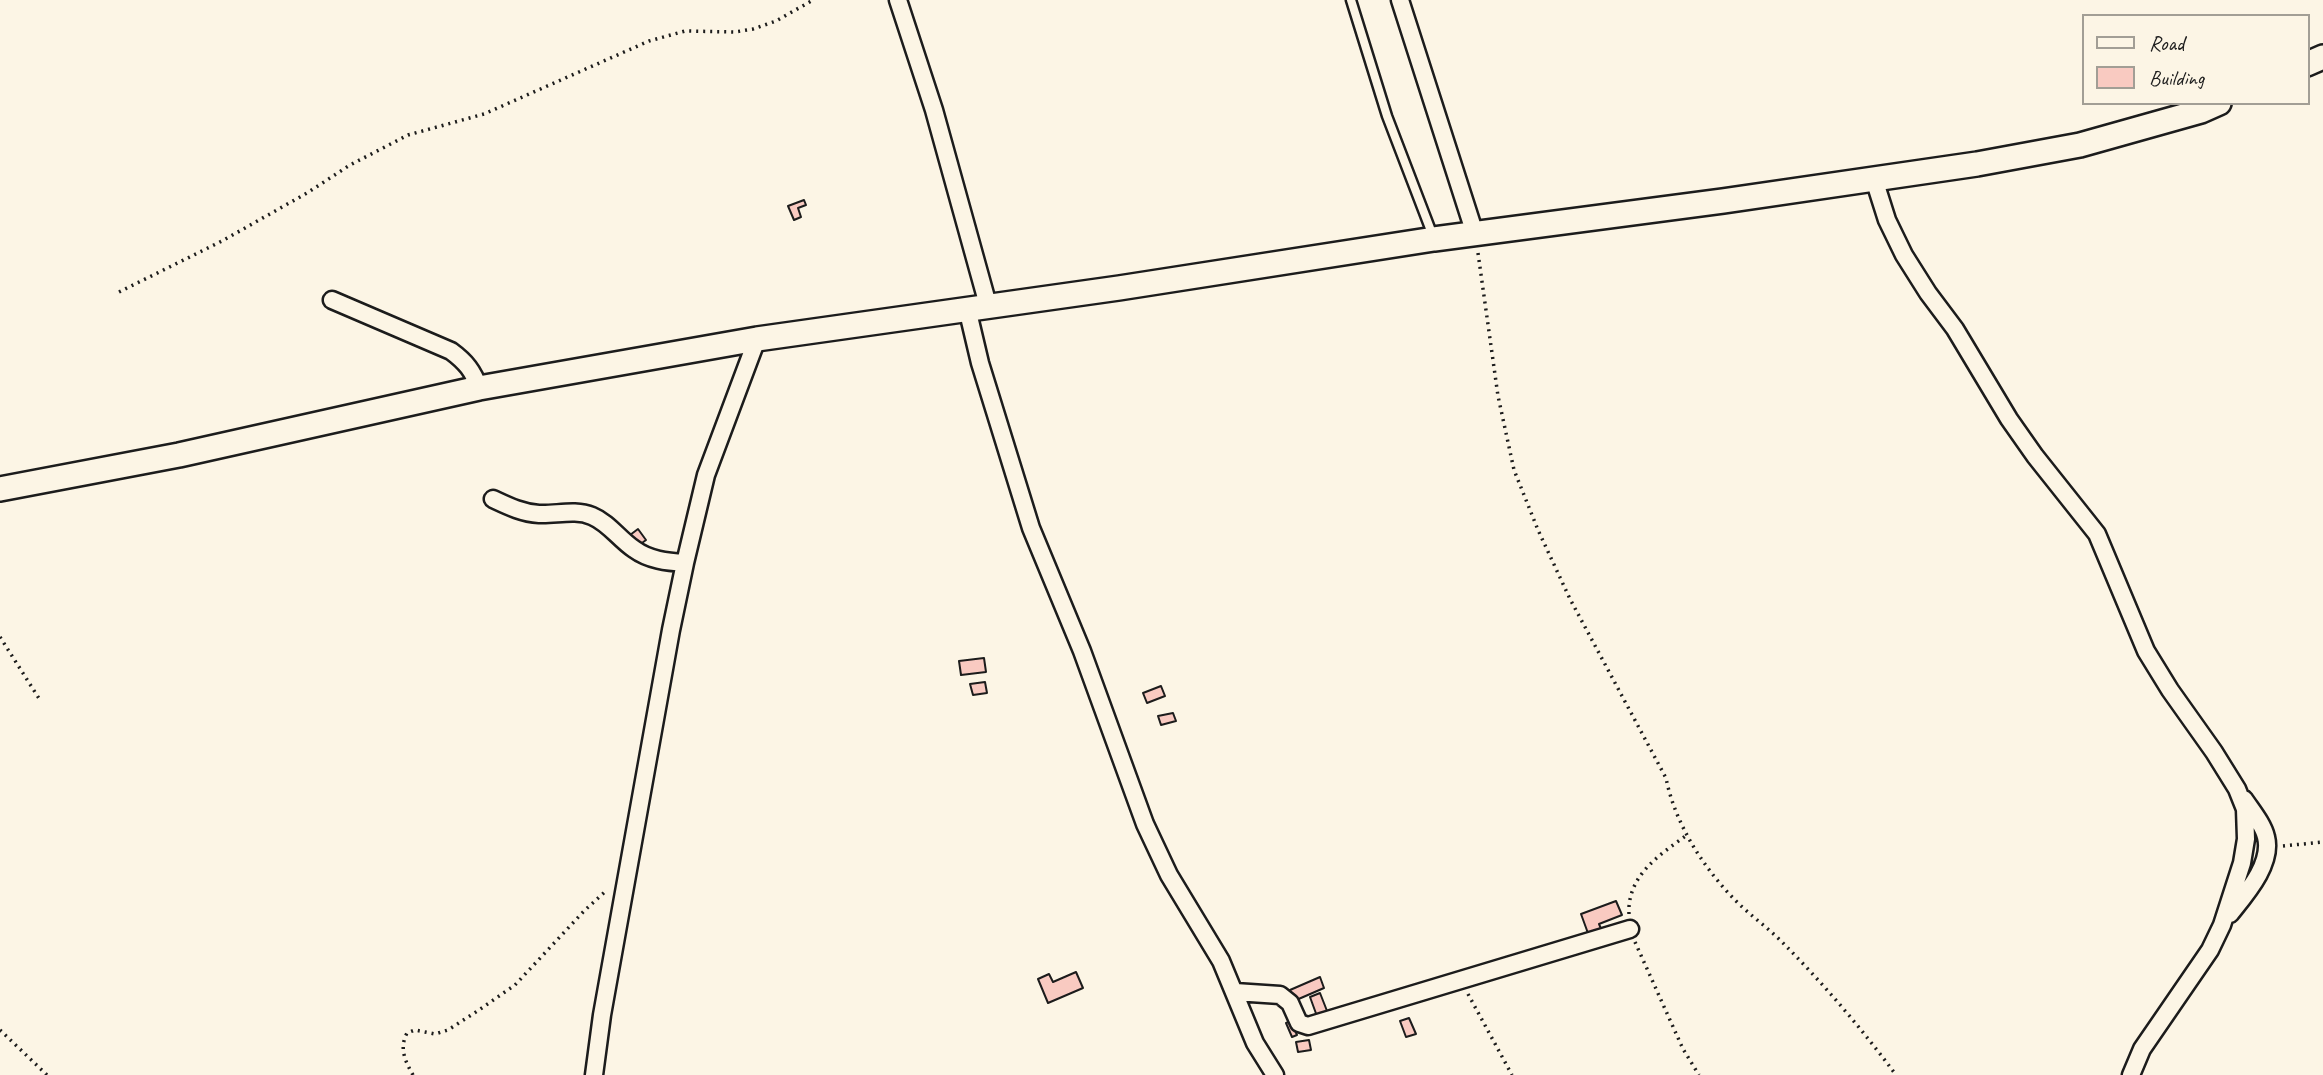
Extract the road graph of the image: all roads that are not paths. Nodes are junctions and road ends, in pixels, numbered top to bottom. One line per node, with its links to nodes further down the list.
1 (898, 0): 9 (street)
2 (1351, 0): 7 (lane)
3 (1400, 0): 6 (street)
4 (2214, 105): 5 (street)
5 (1874, 179): 6 (street); 15 (street)
6 (1475, 234): 7 (street)
7 (1434, 239): 9 (street)
8 (332, 300): 11 (street)
9 (978, 307): 10 (street); 18 (street)
10 (757, 339): 11 (street); 14 (street)
11 (480, 388): 12 (street)
12 (0, 489)
13 (493, 499): 14 (street)
14 (685, 563): 19 (street)
15 (2237, 789): 16 (street); 16 (street)
16 (2222, 925): 21 (street)
17 (1630, 929): 18 (street)
18 (1235, 992): 20 (street)
19 (594, 1075)
20 (1275, 1075)
21 (2131, 1075)

